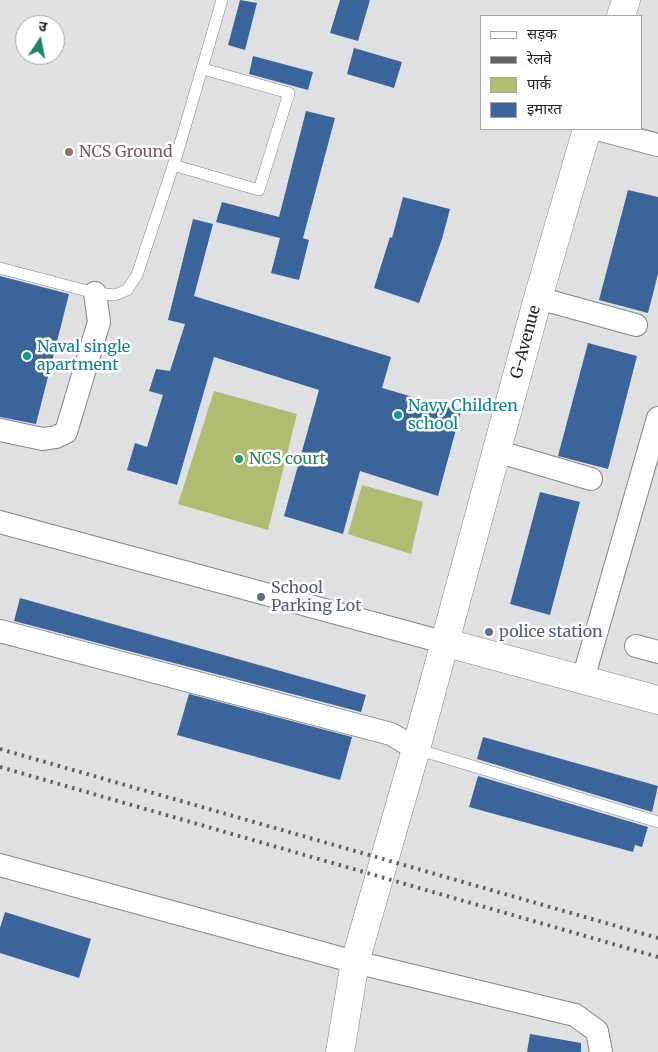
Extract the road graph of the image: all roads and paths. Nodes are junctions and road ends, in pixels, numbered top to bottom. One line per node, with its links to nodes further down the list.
1 (222, 0): 4 (lane)
2 (626, 0): 3 (street)
3 (620, 15)
4 (203, 69): 8 (lane); 8 (lane)
5 (587, 130): 11 (street, G-Avenue)
6 (601, 130): 7 (street)
7 (658, 145)
8 (173, 166): 10 (lane)
9 (0, 268): 10 (lane)
10 (95, 293): 14 (street)
11 (538, 298): 12 (street); 15 (street, G-Avenue)
12 (636, 325)
13 (658, 418): 22 (street)
14 (0, 430)
15 (496, 451): 16 (street); 19 (street, G-Avenue)
16 (591, 478)
17 (0, 522): 19 (street)
18 (0, 631): 24 (street)
19 (444, 642): 22 (street); 24 (street, G-Avenue)
20 (636, 646): 21 (street)
21 (658, 652)
22 (583, 679): 23 (street)
23 (658, 700)
24 (416, 749): 25 (lane); 27 (street, G-Avenue)
25 (658, 822)
26 (0, 865): 27 (street)
27 (355, 962): 28 (street, G-Avenue); 29 (street)
28 (340, 1052)
29 (601, 1052)

